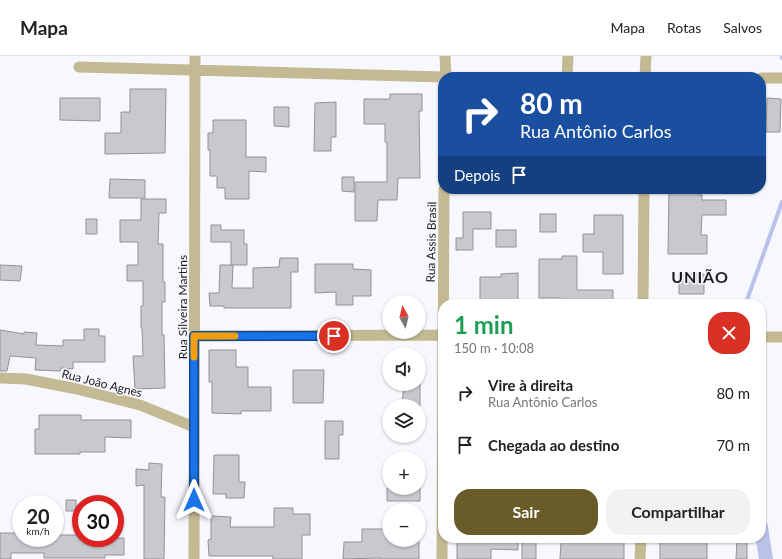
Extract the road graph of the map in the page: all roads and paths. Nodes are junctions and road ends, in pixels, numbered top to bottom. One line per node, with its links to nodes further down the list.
1 (195, 56): 6 (street, Rua Silveira Martins)
2 (445, 56): 7 (street)
3 (568, 56): 8 (street)
4 (646, 56): 9 (street)
5 (79, 67): 6 (street)
6 (195, 71): 10 (street); 18 (street, Rua Silveira Martins)
7 (444, 72)
8 (567, 72)
9 (645, 72)
10 (438, 77)
11 (766, 78): 12 (street)
12 (782, 78)
13 (444, 194): 15 (street, Rua Assis Brasil)
14 (644, 194): 16 (street)
15 (443, 299)
16 (643, 299)
17 (438, 335): 18 (street)
18 (194, 336): 22 (street, Rua Silveira Martins)
19 (766, 336): 20 (street)
20 (782, 337)
21 (0, 378): 22 (street, Rua João Agnes)
22 (194, 427): 25 (street, Rua Silveira Martins)
23 (442, 543): 26 (street, Rua Assis Brasil)
24 (641, 543): 27 (street)
25 (194, 559)
26 (442, 559)
27 (640, 559)

